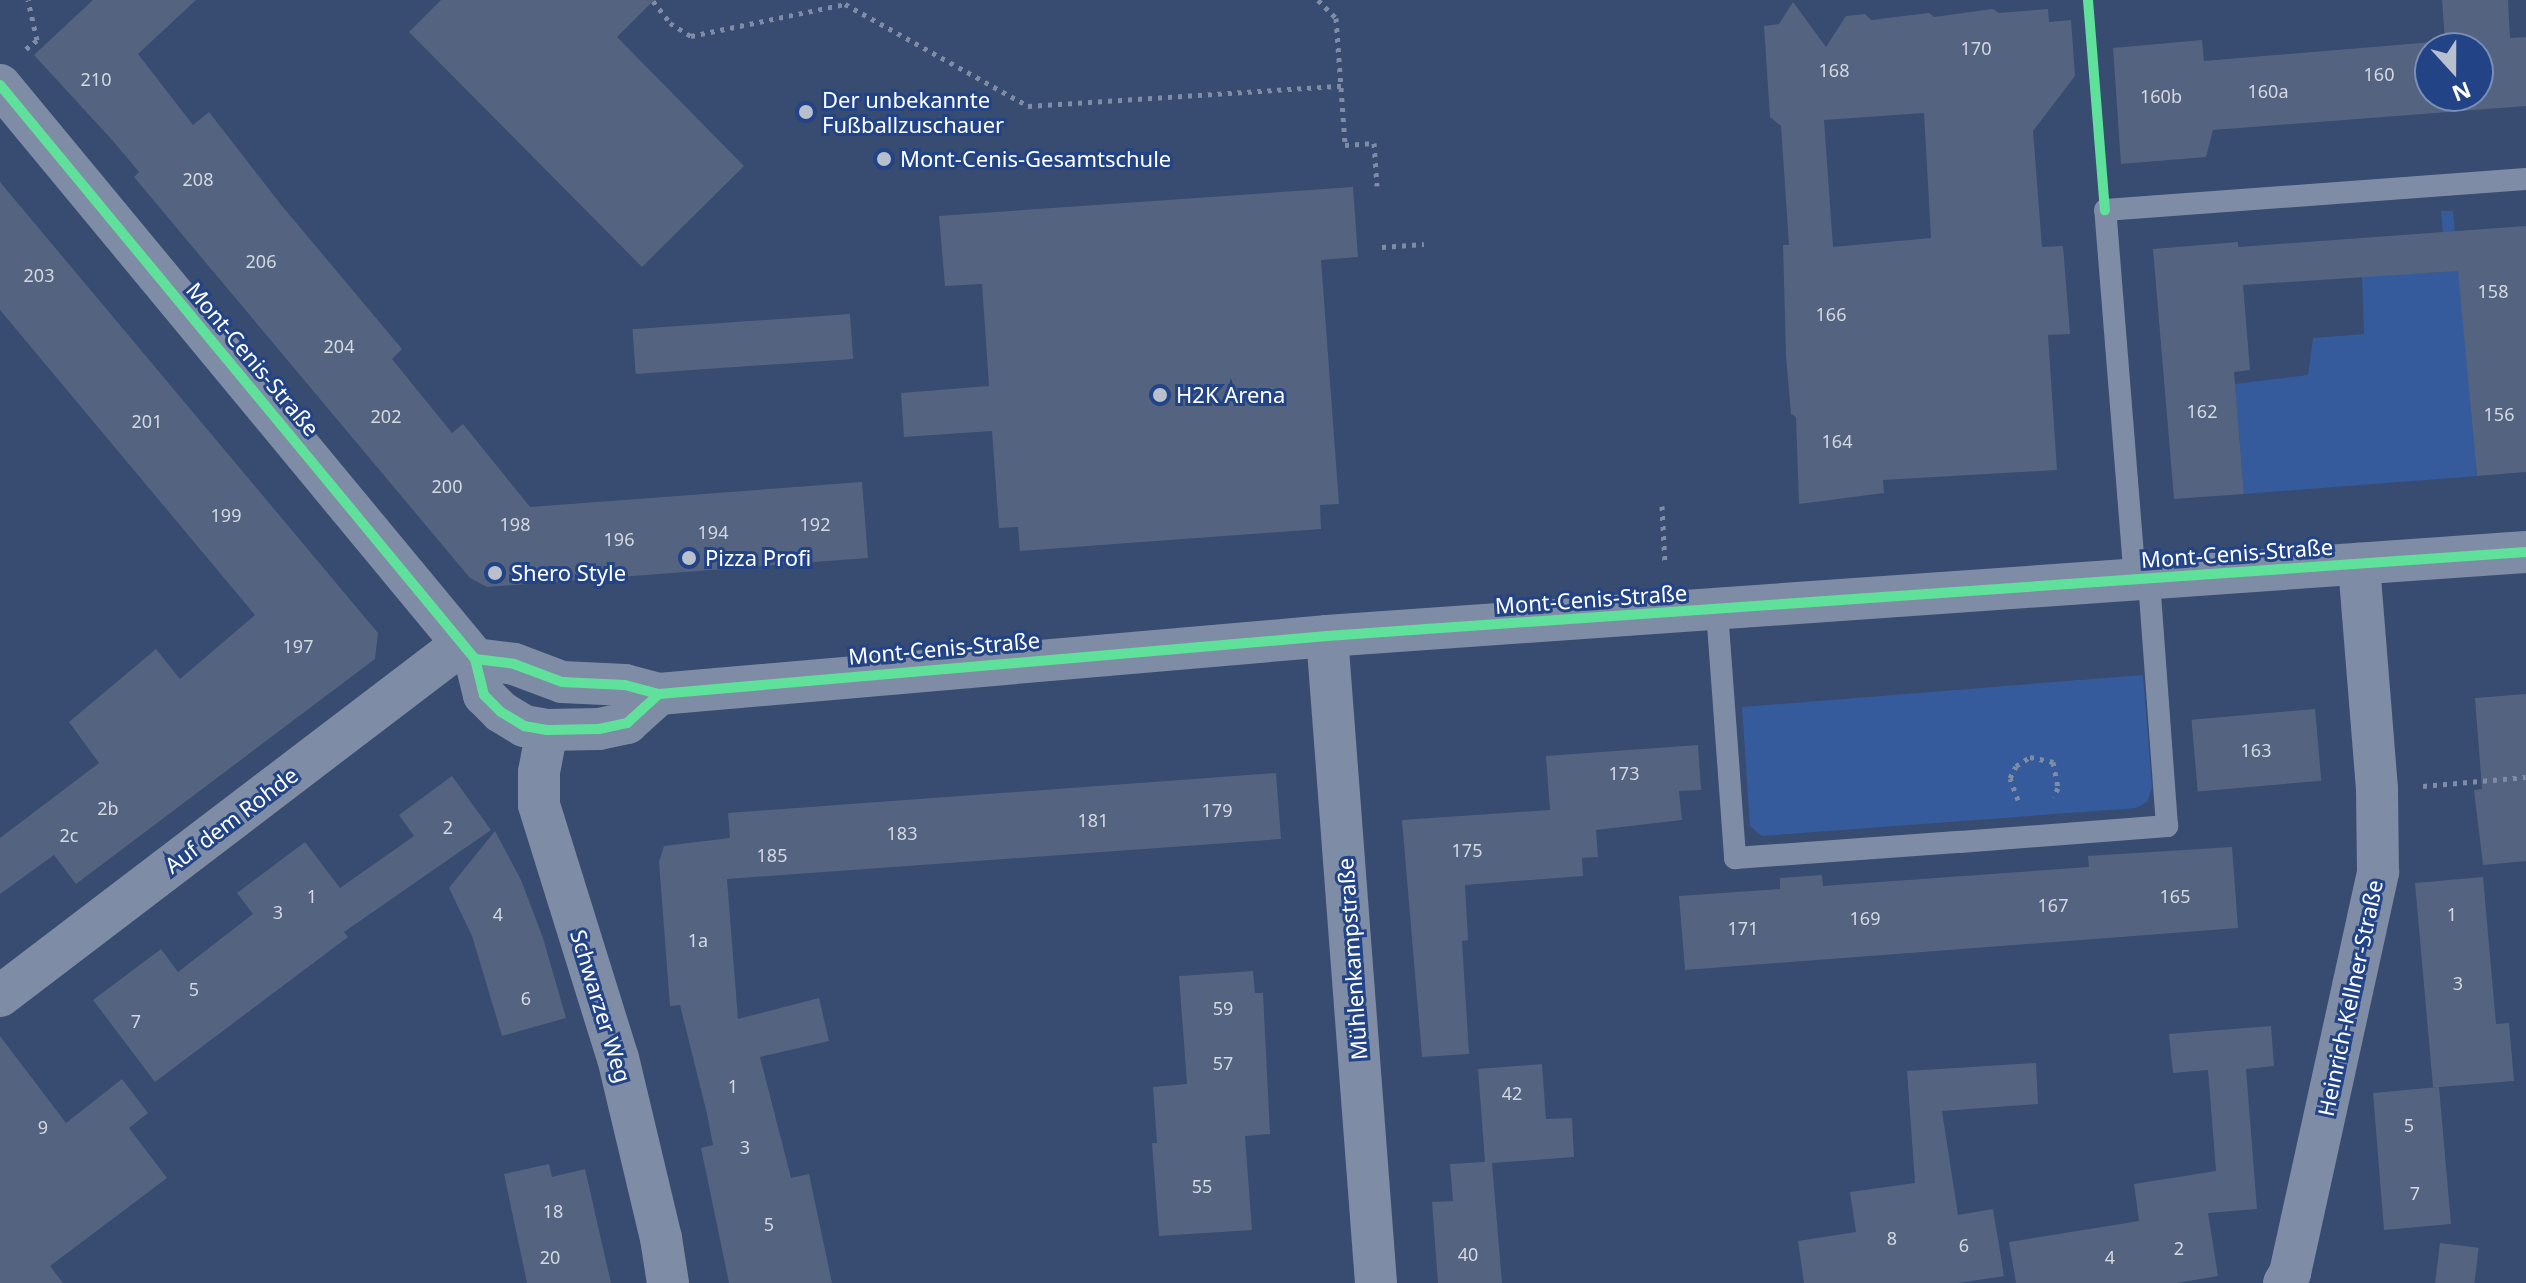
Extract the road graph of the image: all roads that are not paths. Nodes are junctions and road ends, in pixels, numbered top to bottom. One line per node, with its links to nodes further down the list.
1 (10, 70): 8 (street, Mont-Cenis-Straße)
2 (2526, 179): 5 (lane, Mont-Cenis-Straße)
3 (2526, 552): 4 (street, Mont-Cenis-Straße)
4 (2359, 564): 5 (street, Mont-Cenis-Straße); 14 (street, Heinrich-Kellner-Straße)
5 (2142, 579): 6 (street, Mont-Cenis-Straße); 6 (lane, Mont-Cenis-Straße)
6 (1717, 611): 7 (street, Mont-Cenis-Straße)
7 (1327, 636): 9 (street, Mont-Cenis-Straße); 13 (street, Mühlenkampstraße)
8 (468, 652): 9 (street, Mont-Cenis-Straße); 10 (street, Mont-Cenis-Straße); 11 (street, Auf dem Rohde)
9 (659, 694): 10 (street, Mont-Cenis-Straße)
10 (547, 730): 12 (street, Schwarzer Weg)
11 (0, 996)
12 (668, 1283)
13 (1376, 1283)
14 (2284, 1283)

